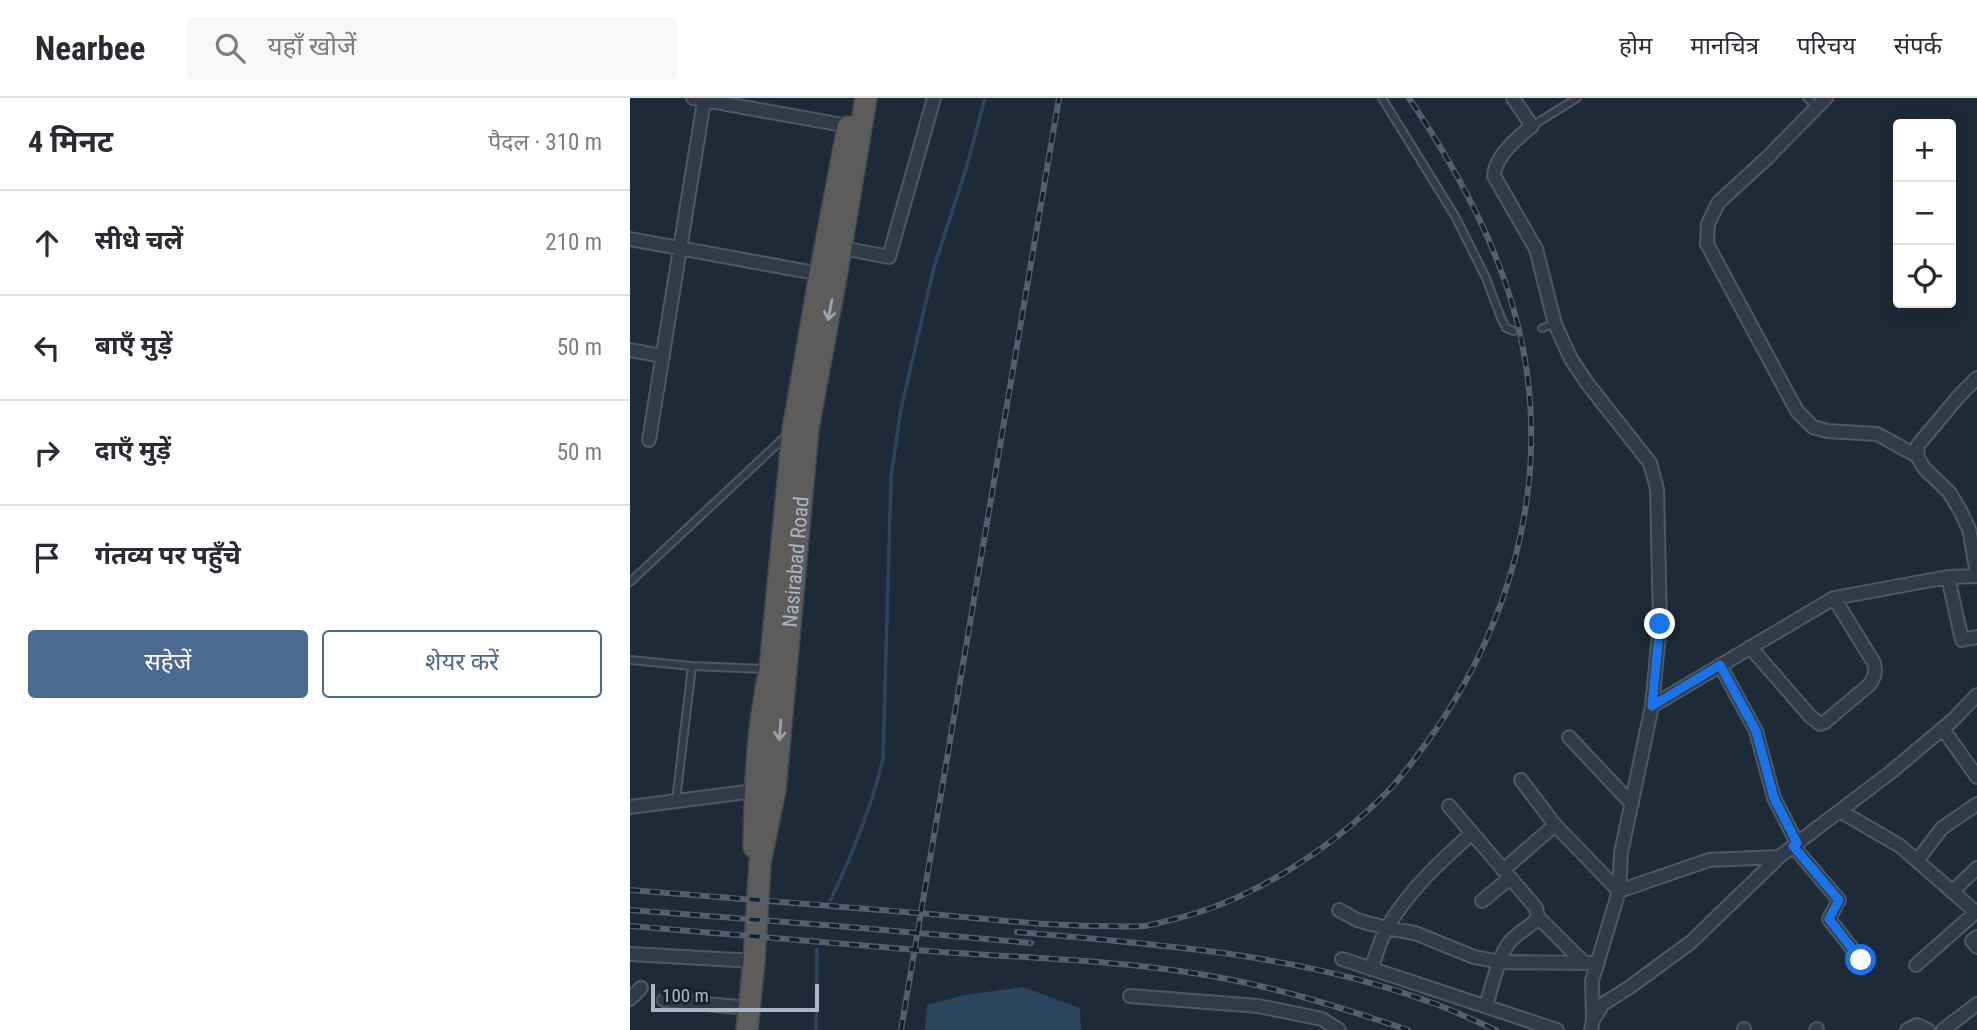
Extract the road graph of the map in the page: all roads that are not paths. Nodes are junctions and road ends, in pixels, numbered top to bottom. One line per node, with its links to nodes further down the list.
1 (853, 98): 10 (highway, Nasirabad Road)
2 (866, 98): 14 (highway, Nasirabad Road)
3 (934, 98): 14 (street)
4 (1382, 98): 18 (lane)
5 (1513, 98): 11 (street)
6 (1577, 98): 11 (lane)
7 (1807, 98): 9 (lane)
8 (698, 99): 10 (street); 13 (street)
9 (1822, 103): 24 (street)
10 (848, 126): 15 (highway, Nasirabad Road)
11 (1532, 126): 16 (street)
12 (630, 239): 13 (street)
13 (680, 248): 15 (street); 20 (street)
14 (842, 248): 15 (highway, Nasirabad Road)
15 (828, 276): 22 (highway, Nasirabad Road); 36 (highway, Nasirabad Road, one-way to 36)
16 (1555, 324): 17 (lane); 37 (street)
17 (1542, 328)
18 (1514, 331)
19 (630, 350): 20 (street)
20 (663, 356): 23 (street)
21 (1977, 378): 24 (street)
22 (793, 430): 27 (lane); 34 (highway, Nasirabad Road)
23 (649, 440)
24 (1917, 456): 25 (street)
25 (1977, 574): 26 (street)
26 (1948, 577): 28 (street); 29 (street)
27 (630, 582)
28 (1834, 598): 30 (street); 30 (street)
29 (1977, 637)
30 (1750, 647): 32 (street)
31 (630, 660): 33 (lane)
32 (1720, 665): 37 (street); 51 (street)
33 (692, 666): 34 (lane); 43 (lane)
34 (770, 669): 36 (highway, Nasirabad Road)
35 (1977, 695): 38 (street)
36 (773, 699): 42 (highway, Nasirabad Road)
37 (1652, 706): 44 (street)
38 (1943, 729): 40 (street); 48 (street)
39 (1569, 737): 44 (street)
40 (1977, 776)
41 (1521, 780): 49 (street)
42 (765, 790): 43 (street); 68 (highway, Nasirabad Road)
43 (676, 801): 47 (street)
44 (1632, 804): 56 (street)
45 (1977, 804): 53 (street)
46 (1449, 806): 50 (street)
47 (630, 807)
48 (1840, 811): 51 (street); 53 (street)
49 (1555, 825): 55 (street); 56 (street)
50 (1471, 834): 55 (street); 62 (street)
51 (1795, 845): 52 (street); 67 (street)
52 (1779, 857): 56 (street); 80 (street)
53 (1916, 861): 57 (street)
54 (1977, 868): 57 (street)
55 (1507, 874): 58 (street); 61 (street)
56 (1619, 891): 70 (street)
57 (1952, 892): 60 (street)
58 (1482, 901)
59 (1339, 910): 62 (street)
60 (1977, 913): 71 (street)
61 (1538, 917): 69 (street); 70 (street)
62 (1386, 928): 69 (street); 72 (street)
63 (1977, 937): 64 (street)
64 (1977, 947)
65 (630, 954): 68 (street)
66 (1342, 960): 72 (street)
67 (1861, 960)
68 (749, 961): 79 (highway, Nasirabad Road); 82 (highway, Nasirabad Road)
69 (1500, 962): 70 (street); 78 (street)
70 (1591, 963): 80 (street)
71 (1916, 965)
72 (1371, 969): 78 (street)
73 (641, 988): 75 (street)
74 (1130, 996): 83 (street)
75 (630, 999)
76 (664, 1000): 79 (street)
77 (1977, 1004): 87 (street)
78 (1486, 1006): 84 (street)
79 (738, 1007): 81 (highway, Nasirabad Road)
80 (1592, 1025)
81 (735, 1030)
82 (747, 1030)
83 (1339, 1030)
84 (1557, 1030)
85 (1907, 1030): 86 (street)
86 (1928, 1030)
87 (1943, 1030)

